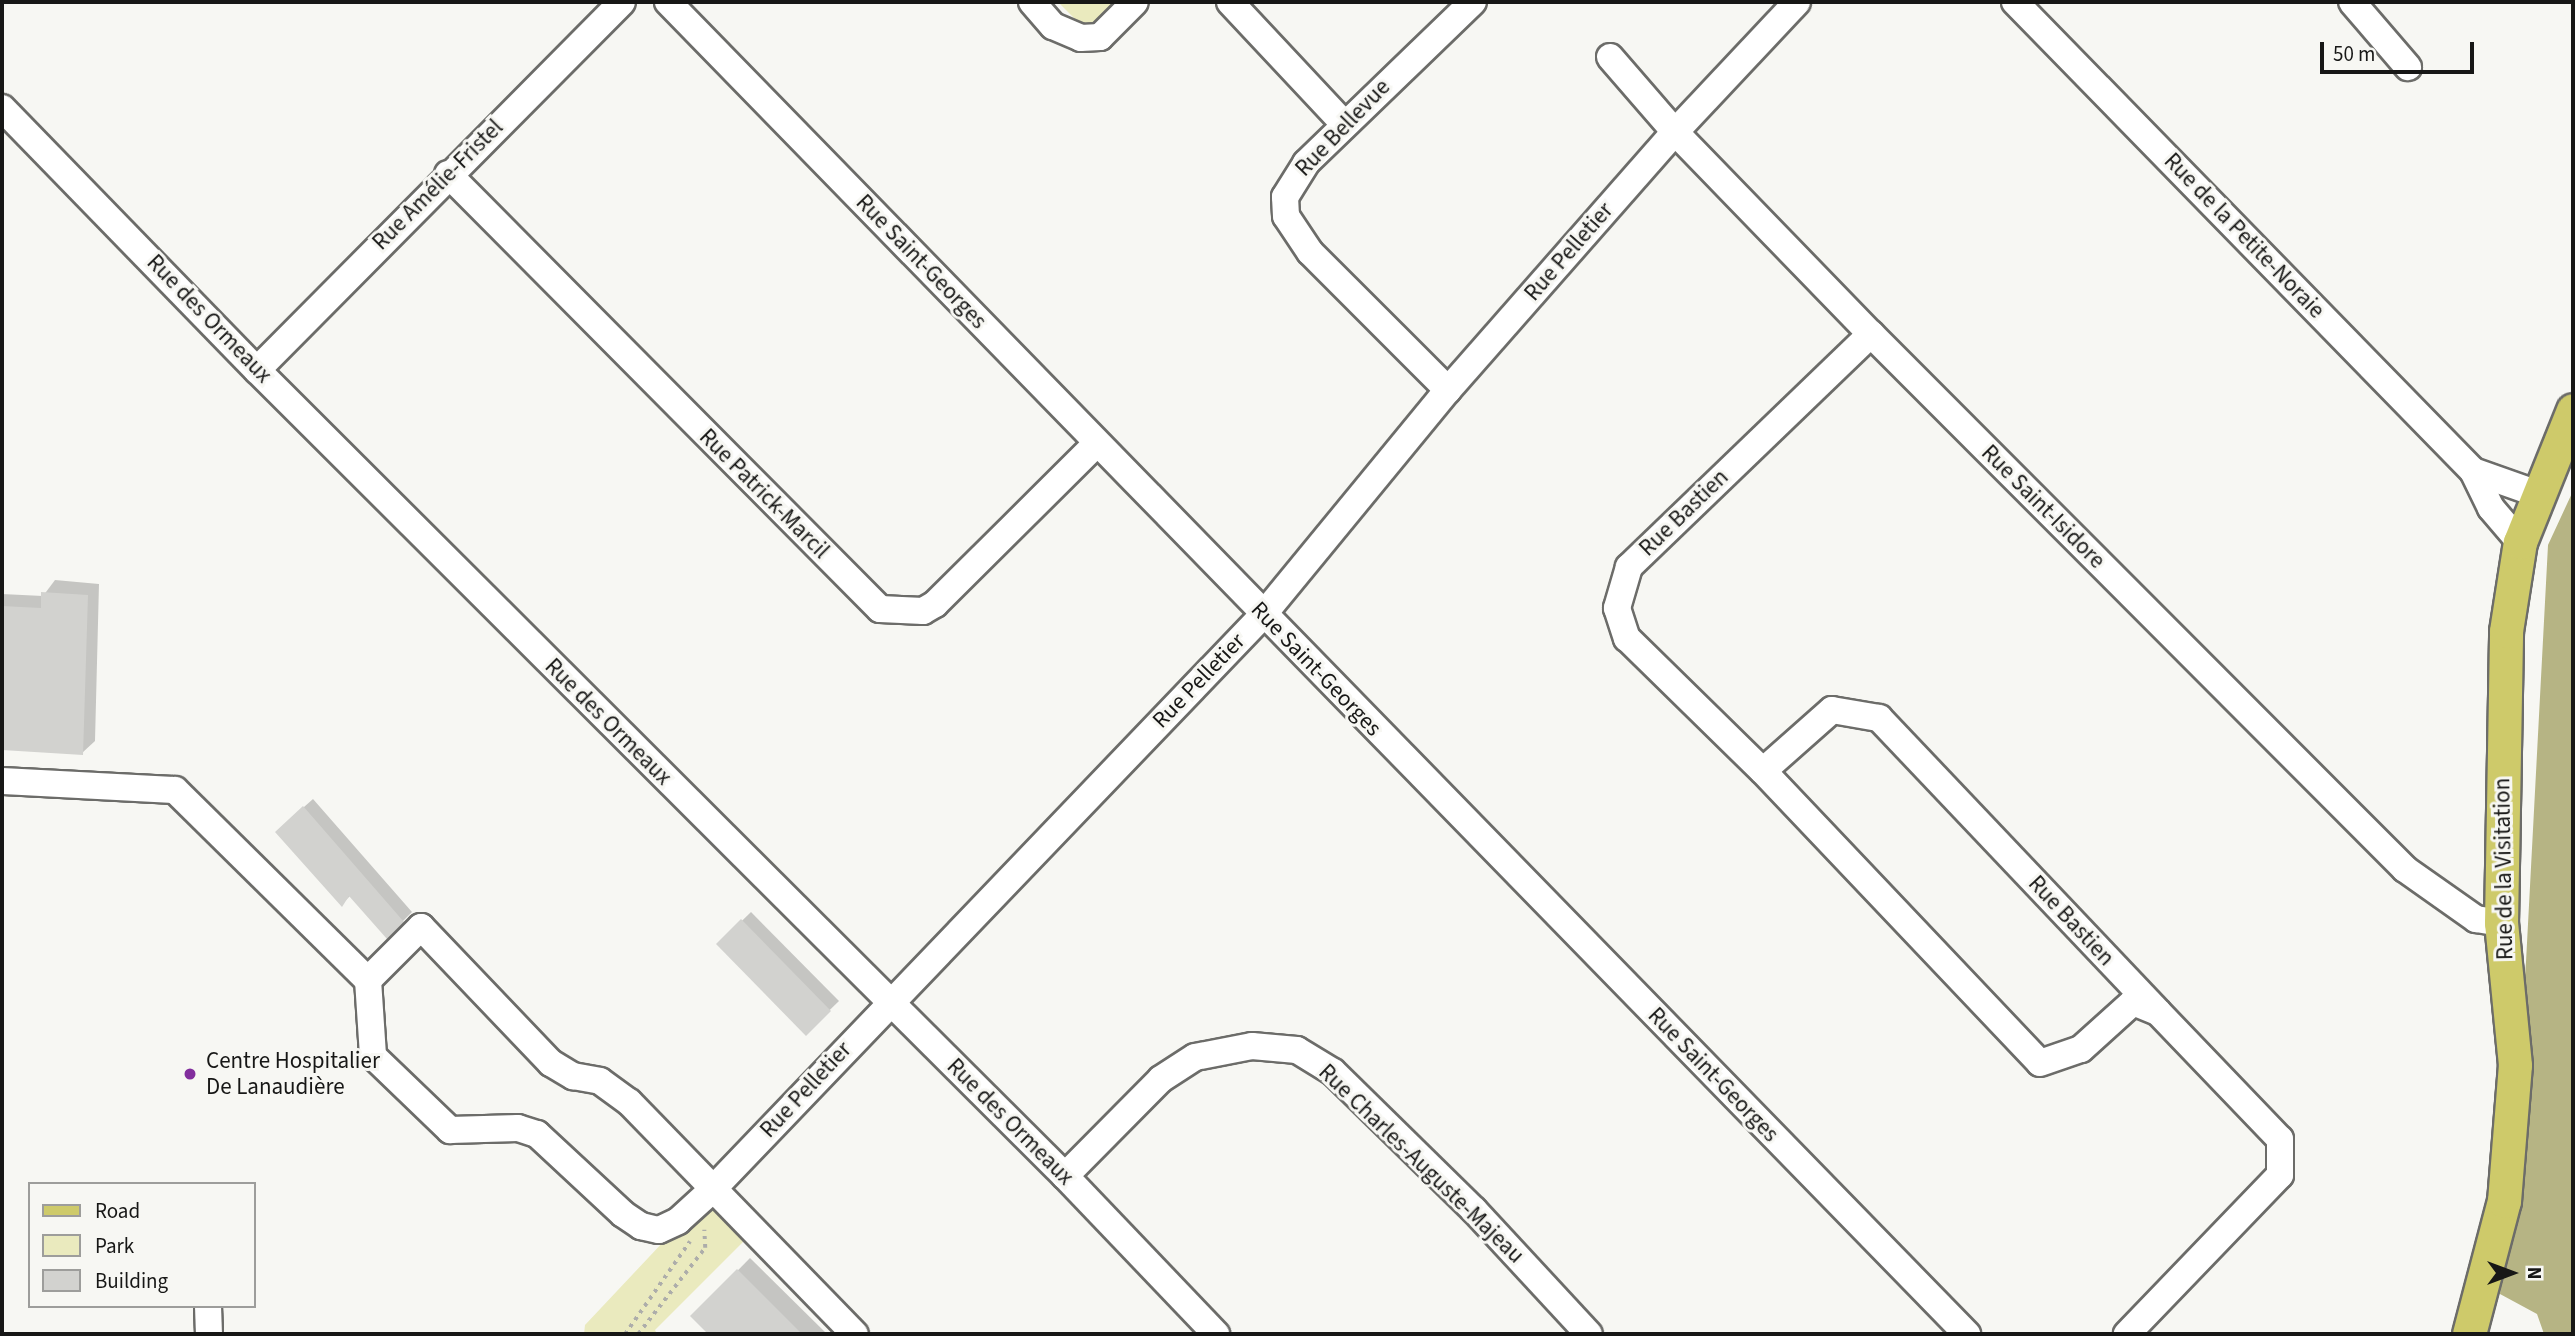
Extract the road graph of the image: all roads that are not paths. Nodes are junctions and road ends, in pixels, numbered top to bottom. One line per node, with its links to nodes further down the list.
1 (622, 2): 15 (street, Rue Amélie-Fristel)
2 (668, 2): 20 (street, Rue Saint-Georges)
3 (1032, 2): 4 (street)
4 (1135, 2)
5 (1230, 2): 13 (street)
6 (1473, 2): 13 (street, Rue Bellevue)
7 (1797, 2): 14 (street, Rue Pelletier)
8 (2015, 2): 21 (street, Rue de la Petite-Noraie)
9 (2351, 2): 11 (street)
10 (1610, 57): 14 (street, Rue Saint-Isidore)
11 (2408, 67)
12 (2, 108): 17 (street, Rue des Ormeaux)
13 (1344, 124): 18 (street, Rue Bellevue)
14 (1675, 132): 16 (street, Rue Saint-Isidore); 18 (street, Rue Pelletier)
15 (448, 174): 17 (street, Rue Amélie-Fristel); 20 (street, Rue Patrick-Marcil)
16 (1871, 334): 25 (street, Rue Bastien); 27 (street, Rue Saint-Isidore)
17 (257, 370): 29 (street, Rue des Ormeaux)
18 (1448, 390): 24 (street, Rue Pelletier)
19 (2573, 410): 22 (main road, Rue de la Visitation)
20 (1097, 443): 24 (street, Rue Saint-Georges)
21 (2473, 471): 22 (street, Rue de la Petite-Noraie); 23 (street, Rue de la Petite-Noraie)
22 (2538, 494): 23 (main road, Rue de la Visitation)
23 (2520, 542): 27 (main road, Rue de la Visitation)
24 (1263, 615): 29 (street, Rue Pelletier); 38 (street, Rue Saint-Georges)
25 (1763, 771): 30 (street, Rue Bastien); 30 (street, Rue Bastien)
26 (2, 781): 28 (street)
27 (2501, 923): 40 (main road, Rue de la Visitation)
28 (368, 980): 32 (street); 32 (street, Rue Pelletier)
29 (888, 1003): 31 (street, Rue des Ormeaux); 32 (street, Rue Pelletier)
30 (2158, 1012): 39 (street, Rue Bastien)
31 (1065, 1176): 36 (street, Rue des Ormeaux); 37 (street, Rue Charles-Auguste-Majeau)
32 (713, 1189): 35 (street)
33 (208, 1308): 34 (street)
34 (209, 1334)
35 (855, 1334)
36 (1216, 1334)
37 (1588, 1334)
38 (1967, 1334)
39 (2127, 1334)
40 (2469, 1334)

